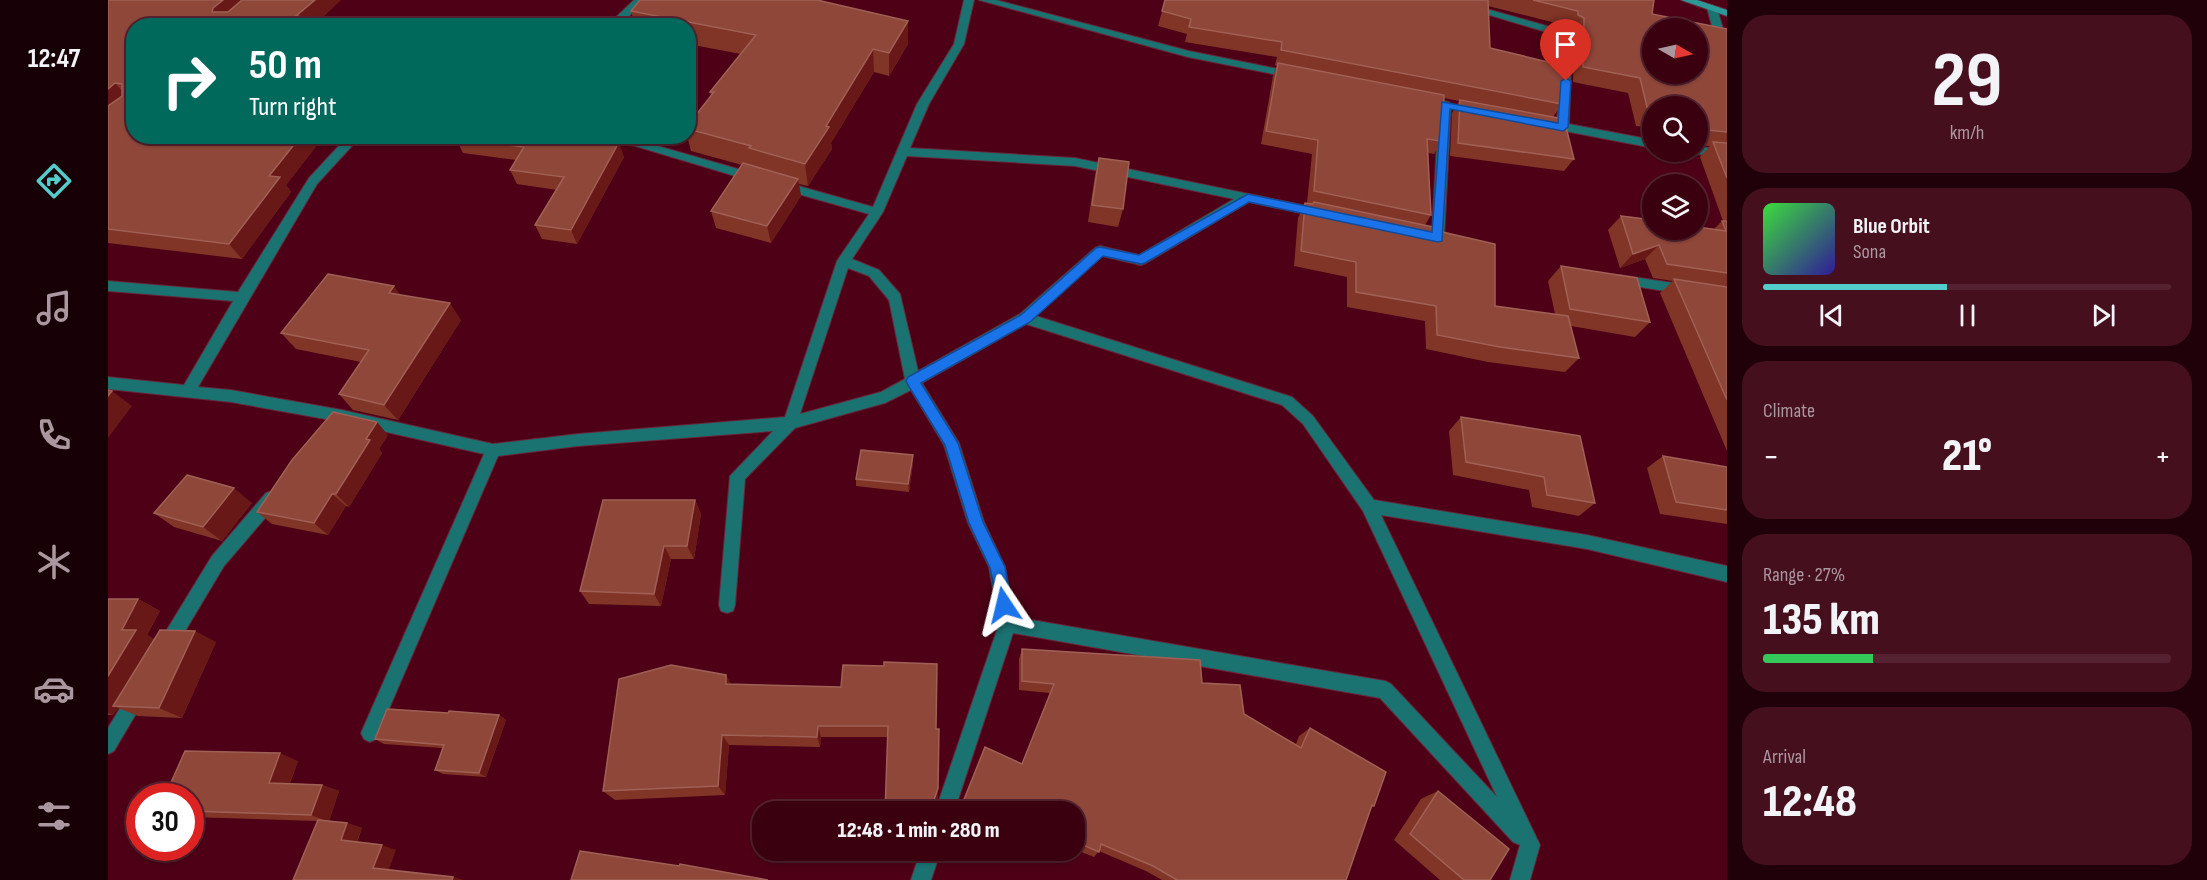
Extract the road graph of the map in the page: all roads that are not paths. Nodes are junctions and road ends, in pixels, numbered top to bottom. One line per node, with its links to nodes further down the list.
1 (640, 0): 8 (street)
2 (969, 0): 17 (street)
3 (984, 0): 10 (street)
4 (1444, 0): 13 (street)
5 (1686, 0): 6 (main road)
6 (1712, 8): 7 (main road); 9 (street)
7 (1727, 13)
8 (621, 18)
9 (1727, 62)
10 (1305, 77)
11 (1410, 98): 23 (street)
12 (1542, 123): 13 (street)
13 (1563, 127): 14 (street)
14 (1642, 142)
15 (348, 144): 28 (street)
16 (636, 144): 21 (street)
17 (903, 152): 20 (street); 21 (street)
18 (1708, 152): 19 (street)
19 (1727, 153)
20 (1248, 198): 22 (street); 29 (street)
21 (877, 212): 24 (street)
22 (1337, 216)
23 (1415, 233)
24 (844, 261): 30 (street); 34 (street)
25 (1603, 278): 27 (street)
26 (108, 286): 28 (street)
27 (1727, 296)
28 (242, 297): 32 (street)
29 (1025, 318): 30 (street); 38 (street)
30 (913, 381): 34 (street); 41 (street)
31 (108, 383): 32 (street)
32 (187, 393): 33 (street)
33 (342, 416): 35 (street); 36 (street)
34 (790, 423): 36 (street); 40 (street)
35 (326, 434)
36 (493, 450): 44 (street)
37 (280, 489): 42 (street)
38 (1370, 506): 39 (street); 47 (street)
39 (1727, 574)
40 (727, 605)
41 (1007, 624): 46 (street); 47 (street)
42 (159, 660)
43 (147, 679): 45 (street)
44 (370, 733)
45 (108, 745)
46 (948, 801)
47 (1530, 845): 50 (street)
48 (927, 861): 49 (street)
49 (921, 880)
50 (1520, 880)

